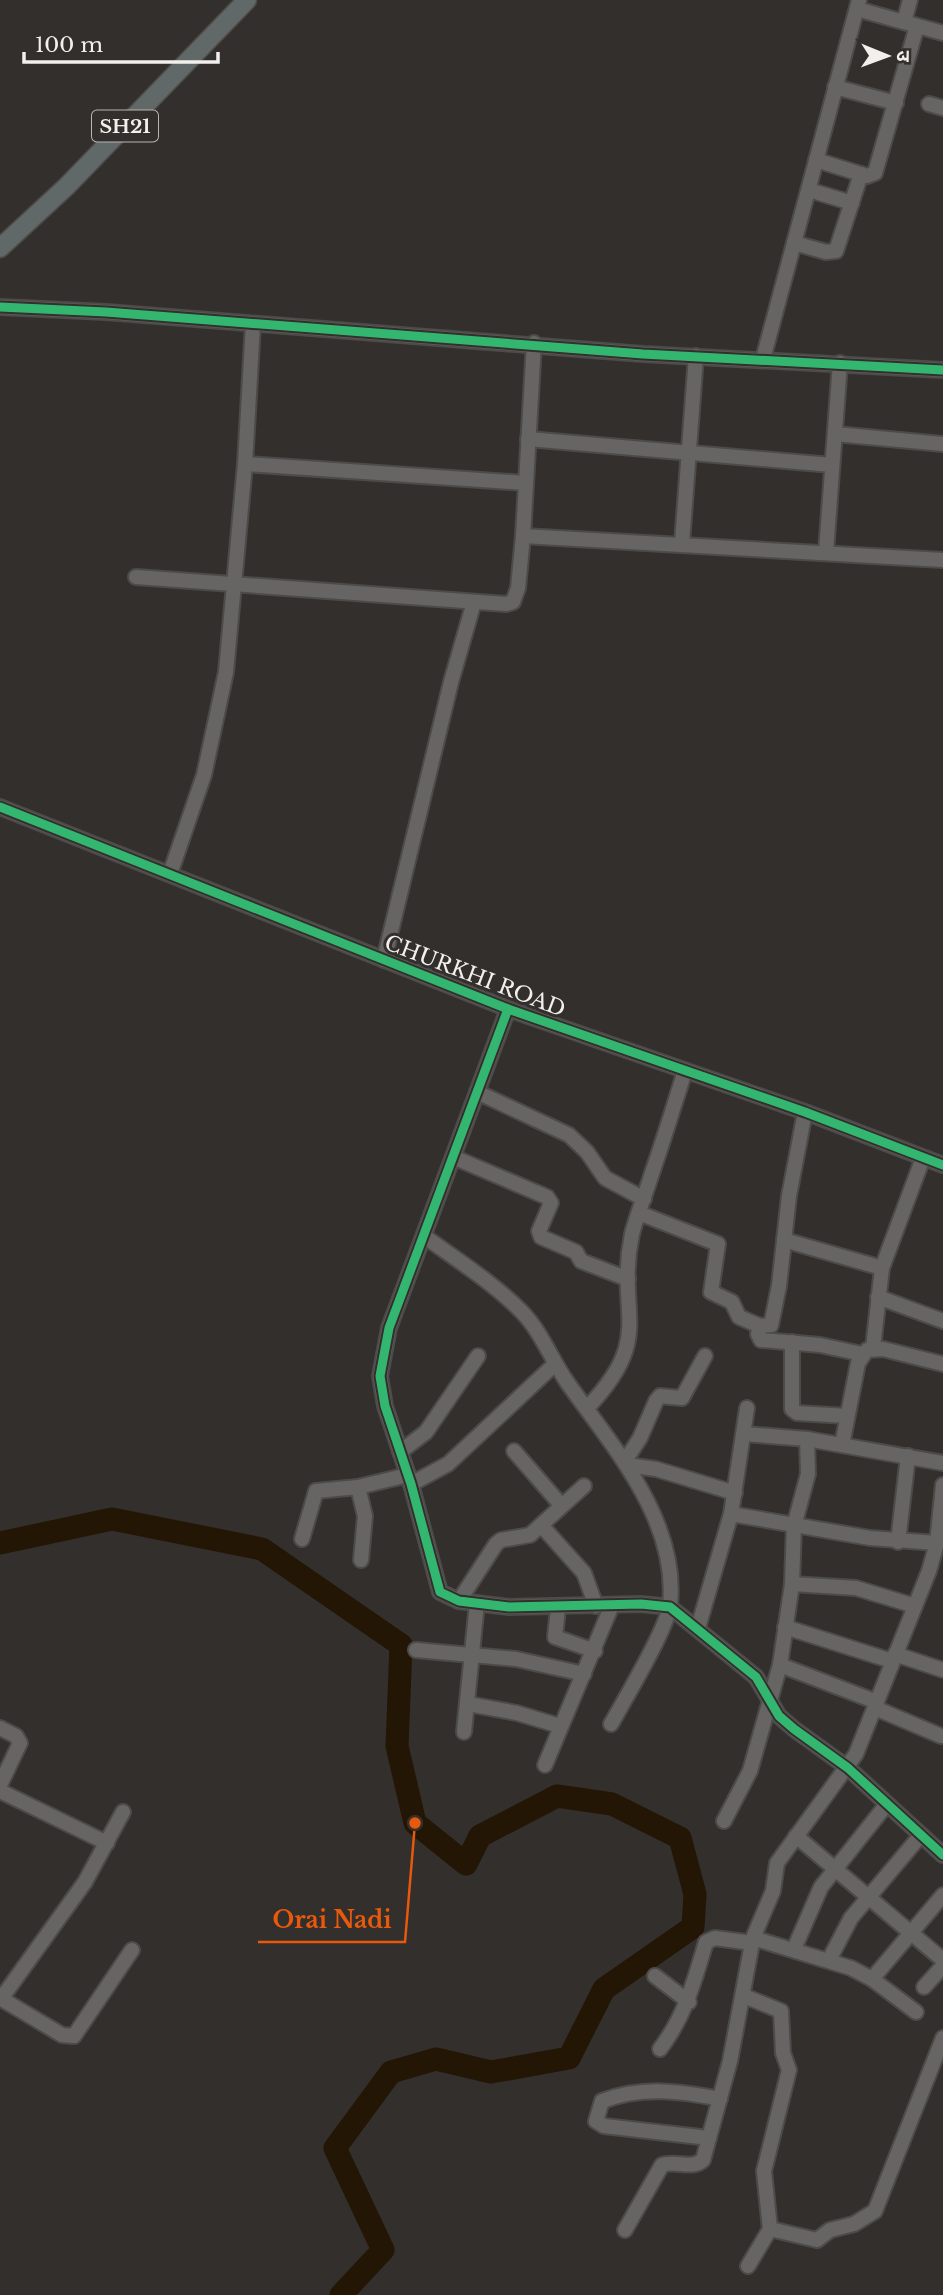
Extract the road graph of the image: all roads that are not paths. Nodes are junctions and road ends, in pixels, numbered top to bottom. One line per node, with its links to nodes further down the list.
1 (910, 0): 4 (street)
2 (240, 2): 13 (main road, SH21)
3 (858, 5): 4 (street); 6 (street)
4 (911, 24): 5 (street); 7 (street)
5 (943, 33)
6 (835, 87): 7 (street); 8 (street)
7 (896, 103): 9 (street)
8 (816, 160): 9 (street); 10 (street)
9 (861, 174): 11 (street)
10 (809, 191): 11 (street); 12 (street)
11 (852, 202): 12 (street)
12 (794, 243): 18 (street)
13 (0, 248)
14 (0, 307): 15 (street)
15 (253, 324): 16 (street); 25 (street)
16 (534, 343): 17 (street); 22 (street)
17 (696, 356): 18 (street); 24 (street)
18 (764, 359): 19 (street)
19 (840, 363): 20 (street); 21 (street)
20 (943, 370)
21 (835, 434): 23 (street); 26 (street)
22 (528, 439): 24 (street); 27 (street)
23 (943, 444)
24 (689, 454): 26 (street); 29 (street)
25 (245, 464): 27 (street); 33 (street)
26 (832, 465): 30 (street)
27 (526, 483): 28 (street)
28 (523, 536): 29 (street); 34 (street)
29 (682, 543): 30 (street)
30 (826, 552): 31 (street)
31 (943, 560)
32 (135, 577): 33 (street)
33 (235, 584): 34 (street); 36 (street)
34 (474, 602): 37 (street)
35 (0, 807): 36 (street, CHURKHI ROAD)
36 (170, 874): 37 (street, CHURKHI ROAD)
37 (384, 960): 38 (street, CHURKHI ROAD)
38 (508, 1010): 39 (street, CHURKHI ROAD); 40 (street)
39 (685, 1071): 41 (street, CHURKHI ROAD); 45 (street)
40 (477, 1092): 42 (street); 45 (street)
41 (805, 1112): 43 (street, CHURKHI ROAD); 47 (street)
42 (453, 1157): 46 (street); 49 (street)
43 (923, 1158): 44 (street, CHURKHI ROAD); 48 (street)
44 (943, 1165)
45 (641, 1206): 49 (street); 52 (street)
46 (424, 1236): 57 (street); 67 (street)
47 (784, 1240): 48 (street); 52 (street)
48 (882, 1268): 50 (street)
49 (628, 1279): 59 (street)
50 (877, 1297): 51 (street); 54 (street)
51 (943, 1321)
52 (760, 1326): 53 (street)
53 (792, 1342): 54 (street); 61 (street)
54 (868, 1351): 58 (street); 62 (street)
55 (478, 1356): 67 (street)
56 (705, 1356): 69 (street)
57 (555, 1364): 59 (street); 71 (street)
58 (943, 1364)
59 (587, 1408): 69 (street)
60 (747, 1408): 63 (street)
61 (797, 1413): 62 (street); 64 (street)
62 (847, 1416): 65 (street)
63 (745, 1434): 64 (street); 75 (street)
64 (802, 1439): 65 (street); 79 (street)
65 (842, 1445): 68 (street)
66 (514, 1451): 76 (street)
67 (400, 1452): 71 (street)
68 (908, 1456): 70 (street); 82 (street)
69 (626, 1463): 75 (street); 90 (street)
70 (943, 1464)
71 (410, 1479): 74 (street); 85 (street)
72 (943, 1485): 80 (street)
73 (584, 1486): 76 (street)
74 (358, 1487): 81 (street); 83 (street)
75 (735, 1493): 77 (street)
76 (561, 1505): 78 (street)
77 (732, 1514): 79 (street); 93 (street)
78 (541, 1525): 85 (street); 88 (street)
79 (794, 1526): 82 (street); 84 (street)
80 (939, 1538): 82 (street); 89 (street)
81 (302, 1539)
82 (898, 1542)
83 (361, 1560)
84 (792, 1584): 89 (street); 92 (street)
85 (459, 1601): 86 (street)
86 (477, 1603): 91 (street); 96 (street)
87 (612, 1605): 88 (street); 90 (street); 95 (street)
88 (596, 1606): 91 (street)
89 (915, 1606): 97 (street)
90 (670, 1607): 93 (street); 104 (street)
91 (558, 1608): 95 (street)
92 (785, 1627): 97 (street); 98 (street)
93 (698, 1628): 101 (street)
94 (416, 1650): 96 (street)
95 (595, 1650): 100 (street)
96 (473, 1653): 100 (street); 102 (street)
97 (894, 1657): 99 (street); 103 (street)
98 (780, 1665): 101 (street); 103 (street)
99 (943, 1670)
100 (584, 1674): 105 (street)
101 (770, 1702): 110 (street); 115 (street)
102 (468, 1704): 105 (street); 107 (street)
103 (876, 1705): 108 (street); 110 (street)
104 (611, 1724)
105 (560, 1726): 109 (street)
106 (0, 1728): 111 (street)
107 (464, 1732)
108 (941, 1735)
109 (545, 1765)
110 (848, 1768): 113 (street); 117 (street)
111 (0, 1785)
112 (0, 1791): 118 (street)
113 (887, 1804): 116 (street); 120 (street)
114 (123, 1812): 118 (street)
115 (724, 1821)
116 (921, 1835): 119 (street); 122 (street)
117 (796, 1836): 120 (street); 124 (street)
118 (107, 1843): 134 (street)
119 (943, 1855)
120 (836, 1869): 122 (street); 125 (street)
121 (943, 1895): 123 (street)
122 (867, 1897): 123 (street); 127 (street)
123 (909, 1933): 128 (street); 131 (street)
124 (753, 1940): 125 (street); 133 (street); 135 (street)
125 (794, 1949): 127 (street)
126 (132, 1950): 134 (street)
127 (828, 1959): 131 (street)
128 (943, 1960)
129 (943, 1966): 132 (street)
130 (655, 1976): 135 (street)
131 (872, 1979): 136 (street)
132 (925, 1987)
133 (744, 1996): 139 (street); 141 (street)
134 (0, 1999)
135 (688, 2002): 138 (street)
136 (916, 2012)
137 (943, 2038): 141 (street)
138 (660, 2049)
139 (720, 2099): 140 (street); 140 (street)
140 (709, 2138): 142 (street)
141 (770, 2229): 143 (street)
142 (625, 2230)
143 (748, 2266)

